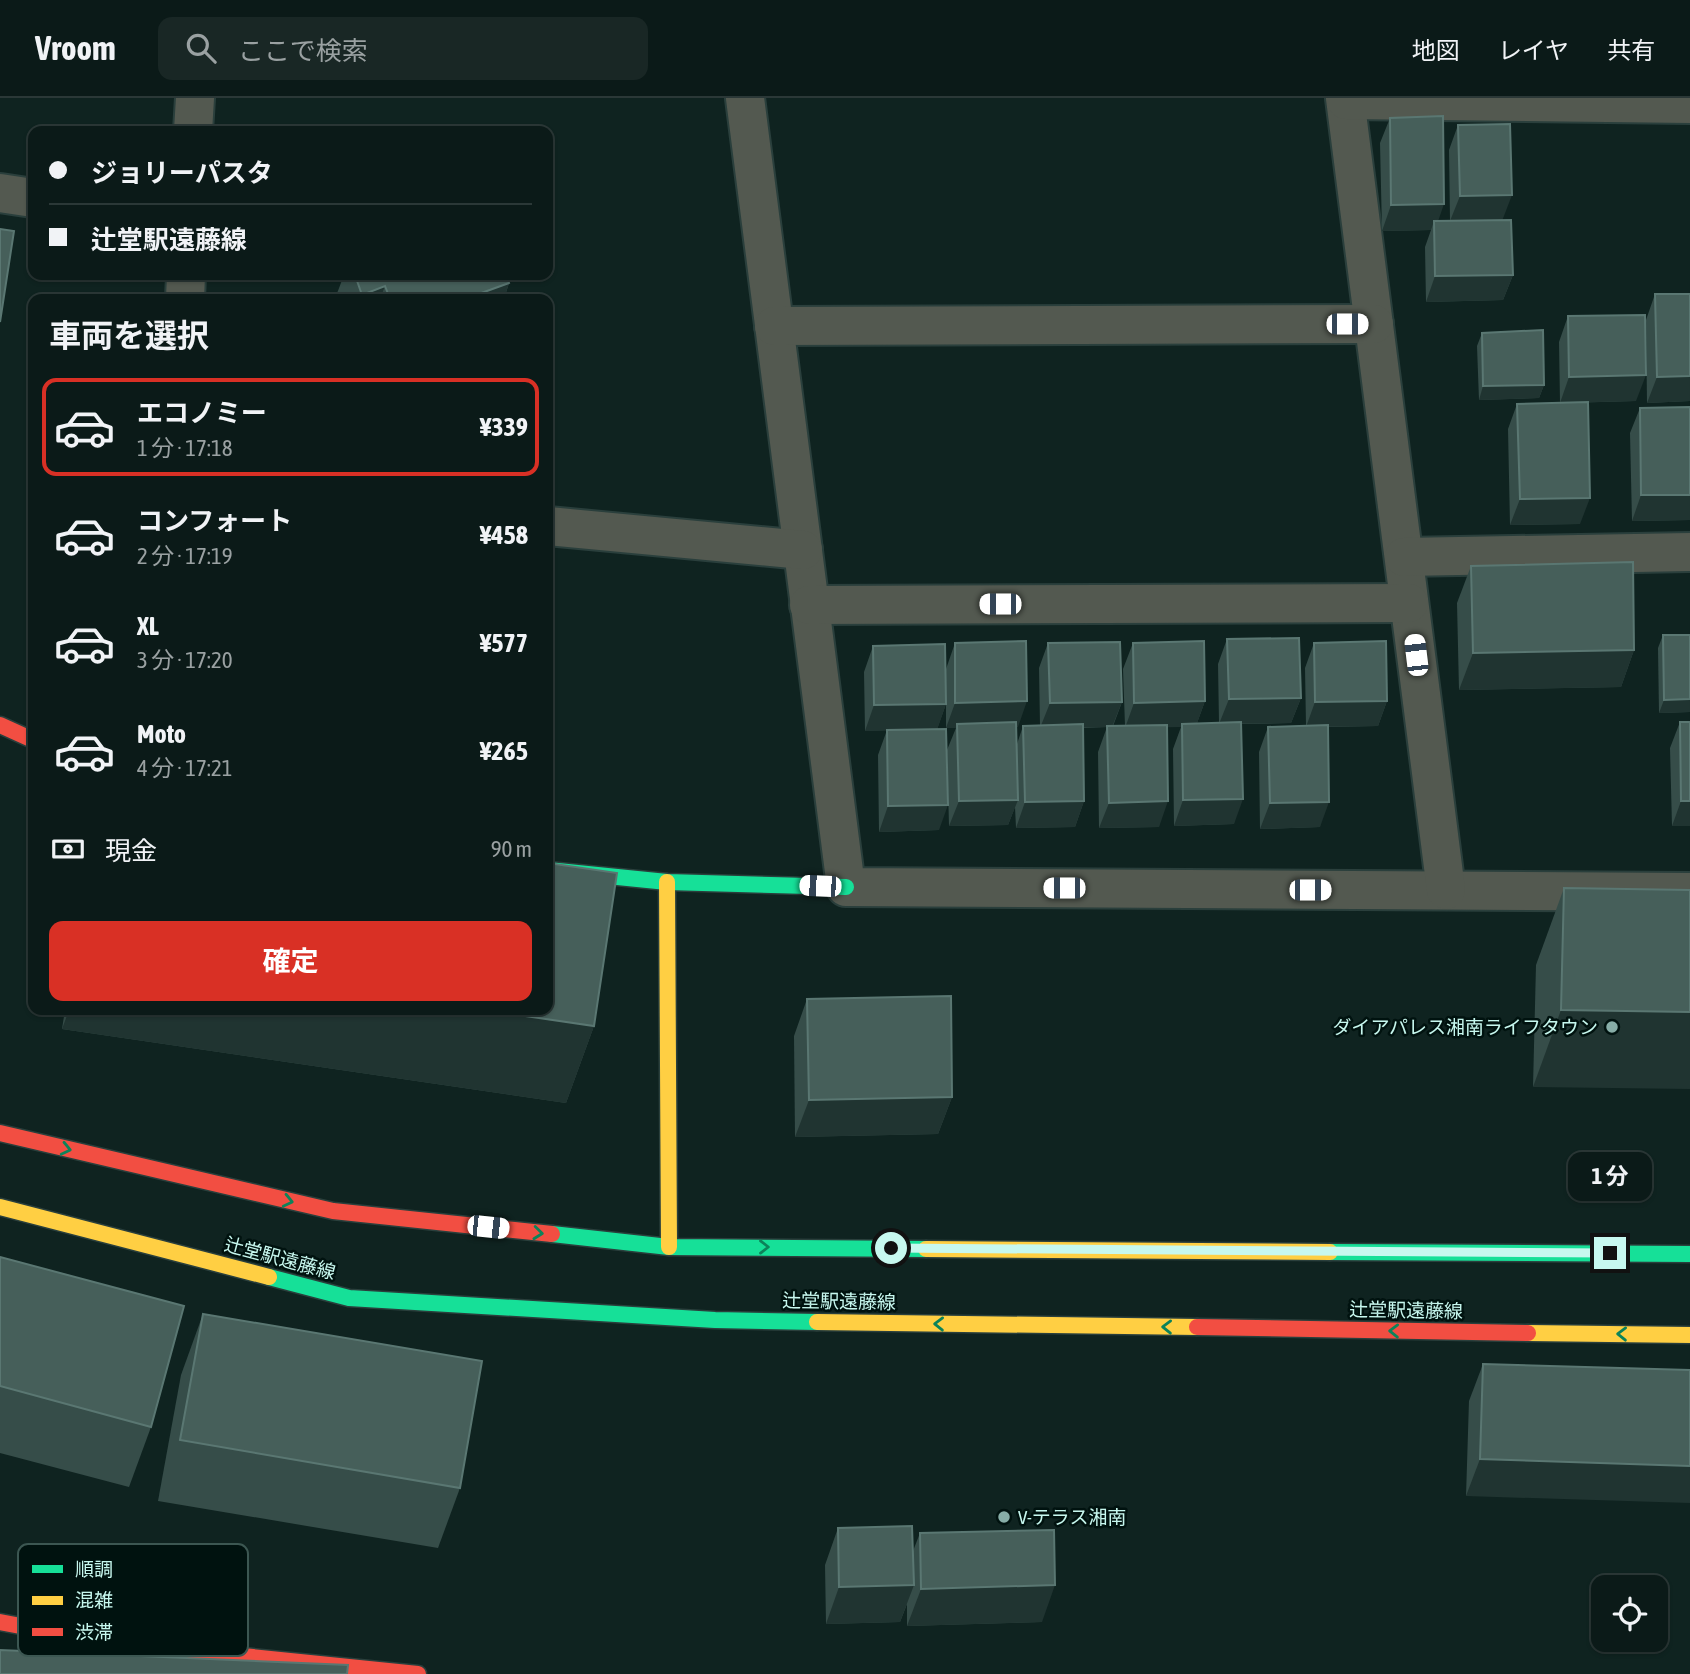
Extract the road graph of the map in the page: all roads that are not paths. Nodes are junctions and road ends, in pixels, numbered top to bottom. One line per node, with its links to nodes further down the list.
1 (195, 98): 5 (street)
2 (745, 98): 9 (street)
3 (1345, 99): 4 (street); 8 (street)
4 (1690, 104)
5 (193, 126)
6 (0, 193): 7 (street)
7 (28, 197)
8 (1374, 324): 9 (street); 13 (street)
9 (774, 326): 11 (street)
10 (553, 526): 11 (street)
11 (803, 550): 15 (street)
12 (1690, 552): 13 (street)
13 (1404, 557): 14 (street)
14 (1409, 603): 15 (street); 21 (street)
15 (809, 605): 20 (street)
16 (0, 725): 17 (street)
17 (28, 738)
18 (553, 871): 19 (street)
19 (667, 882): 20 (street); 25 (street)
20 (846, 887): 21 (street)
21 (1446, 890): 22 (street)
22 (1690, 892)
23 (0, 1133): 25 (street, one-way to 25)
24 (0, 1207): 27 (street, 辻堂駅遠藤線, one-way to 24)
25 (669, 1247): 26 (street, one-way to 26)
26 (1690, 1254)
27 (1690, 1335)
28 (0, 1622): 29 (street)
29 (18, 1626)
30 (237, 1656): 31 (street)
31 (418, 1674)

